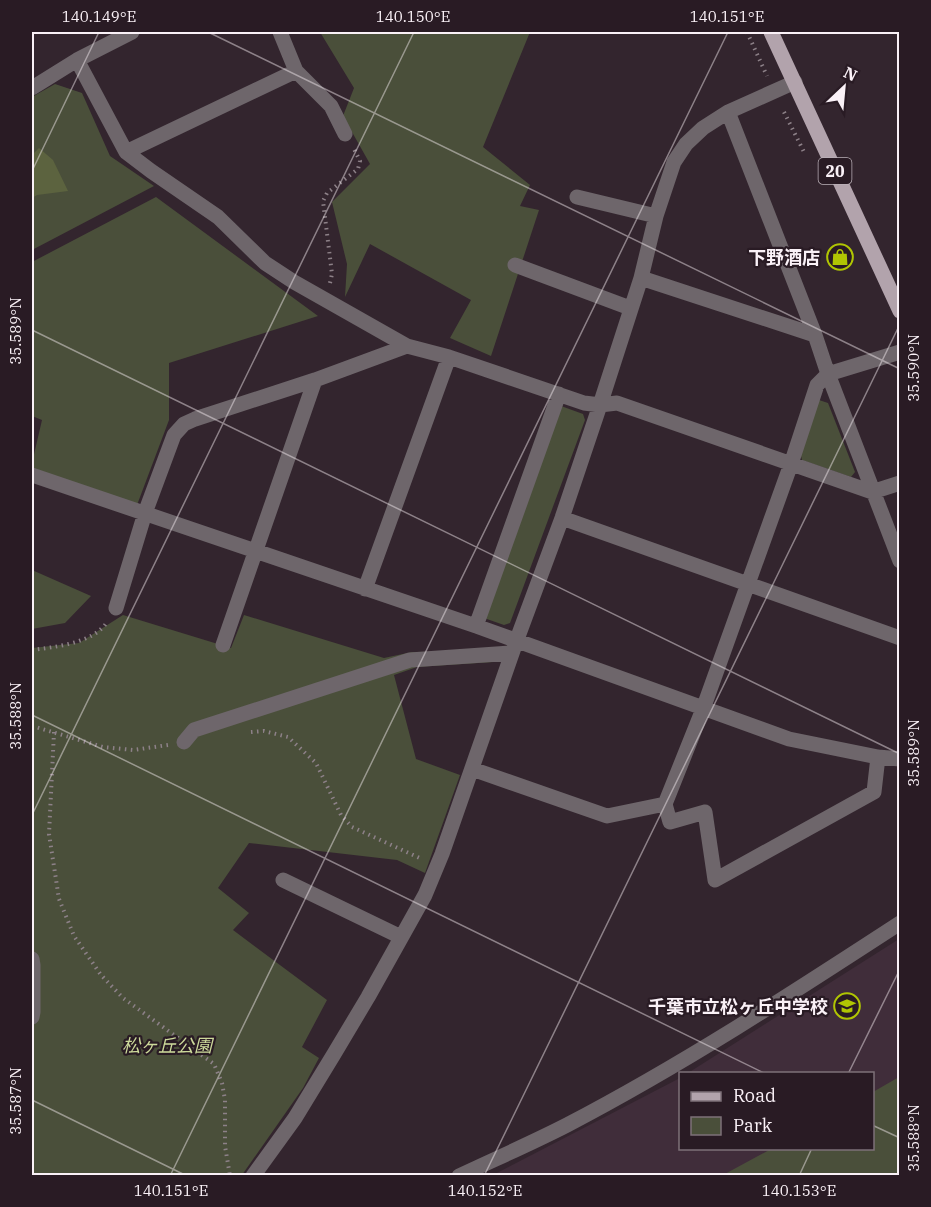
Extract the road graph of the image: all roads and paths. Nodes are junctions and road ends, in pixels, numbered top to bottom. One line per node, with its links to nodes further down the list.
1 (132, 32): 5 (street)
2 (280, 32): 6 (street)
3 (747, 32): 7 (path)
4 (771, 32): 8 (main road, 20)
5 (77, 60): 9 (street); 12 (street)
6 (296, 71): 11 (street); 12 (street)
7 (767, 75)
8 (795, 82): 10 (street); 19 (main road, 20)
9 (32, 88)
10 (728, 112): 14 (street); 20 (street)
11 (345, 134): 17 (path)
12 (126, 152): 17 (street)
13 (577, 197): 14 (street)
14 (656, 216): 16 (street)
15 (515, 265): 18 (street)
16 (640, 278): 18 (street); 20 (street)
17 (327, 301): 21 (street)
18 (630, 308): 27 (street)
19 (900, 311)
20 (815, 335): 24 (street)
21 (407, 346): 23 (street); 25 (street)
22 (900, 352): 24 (street)
23 (449, 357): 26 (street); 37 (street)
24 (828, 374): 28 (street); 31 (street)
25 (315, 380): 32 (street); 34 (street)
26 (560, 394): 27 (street); 39 (street)
27 (600, 405): 28 (street); 33 (street)
28 (791, 464): 31 (street); 36 (street)
29 (32, 475): 32 (street)
30 (900, 483): 31 (street)
31 (872, 492): 35 (street)
32 (145, 513): 34 (street); 38 (street)
33 (562, 518): 36 (street); 42 (street)
34 (255, 551): 37 (street); 41 (street)
35 (900, 561)
36 (748, 584): 40 (street); 44 (street)
37 (365, 589): 39 (street)
38 (116, 608): 43 (path)
39 (476, 626): 42 (street)
40 (900, 638)
41 (223, 645)
42 (514, 647): 44 (street); 48 (street); 51 (street)
43 (32, 650)
44 (703, 709): 49 (street); 52 (street)
45 (32, 726): 46 (path)
46 (54, 732): 48 (path); 59 (path)
47 (245, 732): 53 (path)
48 (184, 742)
49 (878, 757): 50 (street); 52 (street)
50 (900, 759)
51 (472, 769): 52 (street); 53 (street)
52 (665, 804)
53 (437, 866): 56 (street)
54 (283, 880): 56 (street)
55 (900, 923): 61 (street)
56 (401, 937): 60 (street)
57 (32, 959): 58 (street)
58 (32, 1017)
59 (231, 1176)
60 (253, 1176)
61 (459, 1176)

